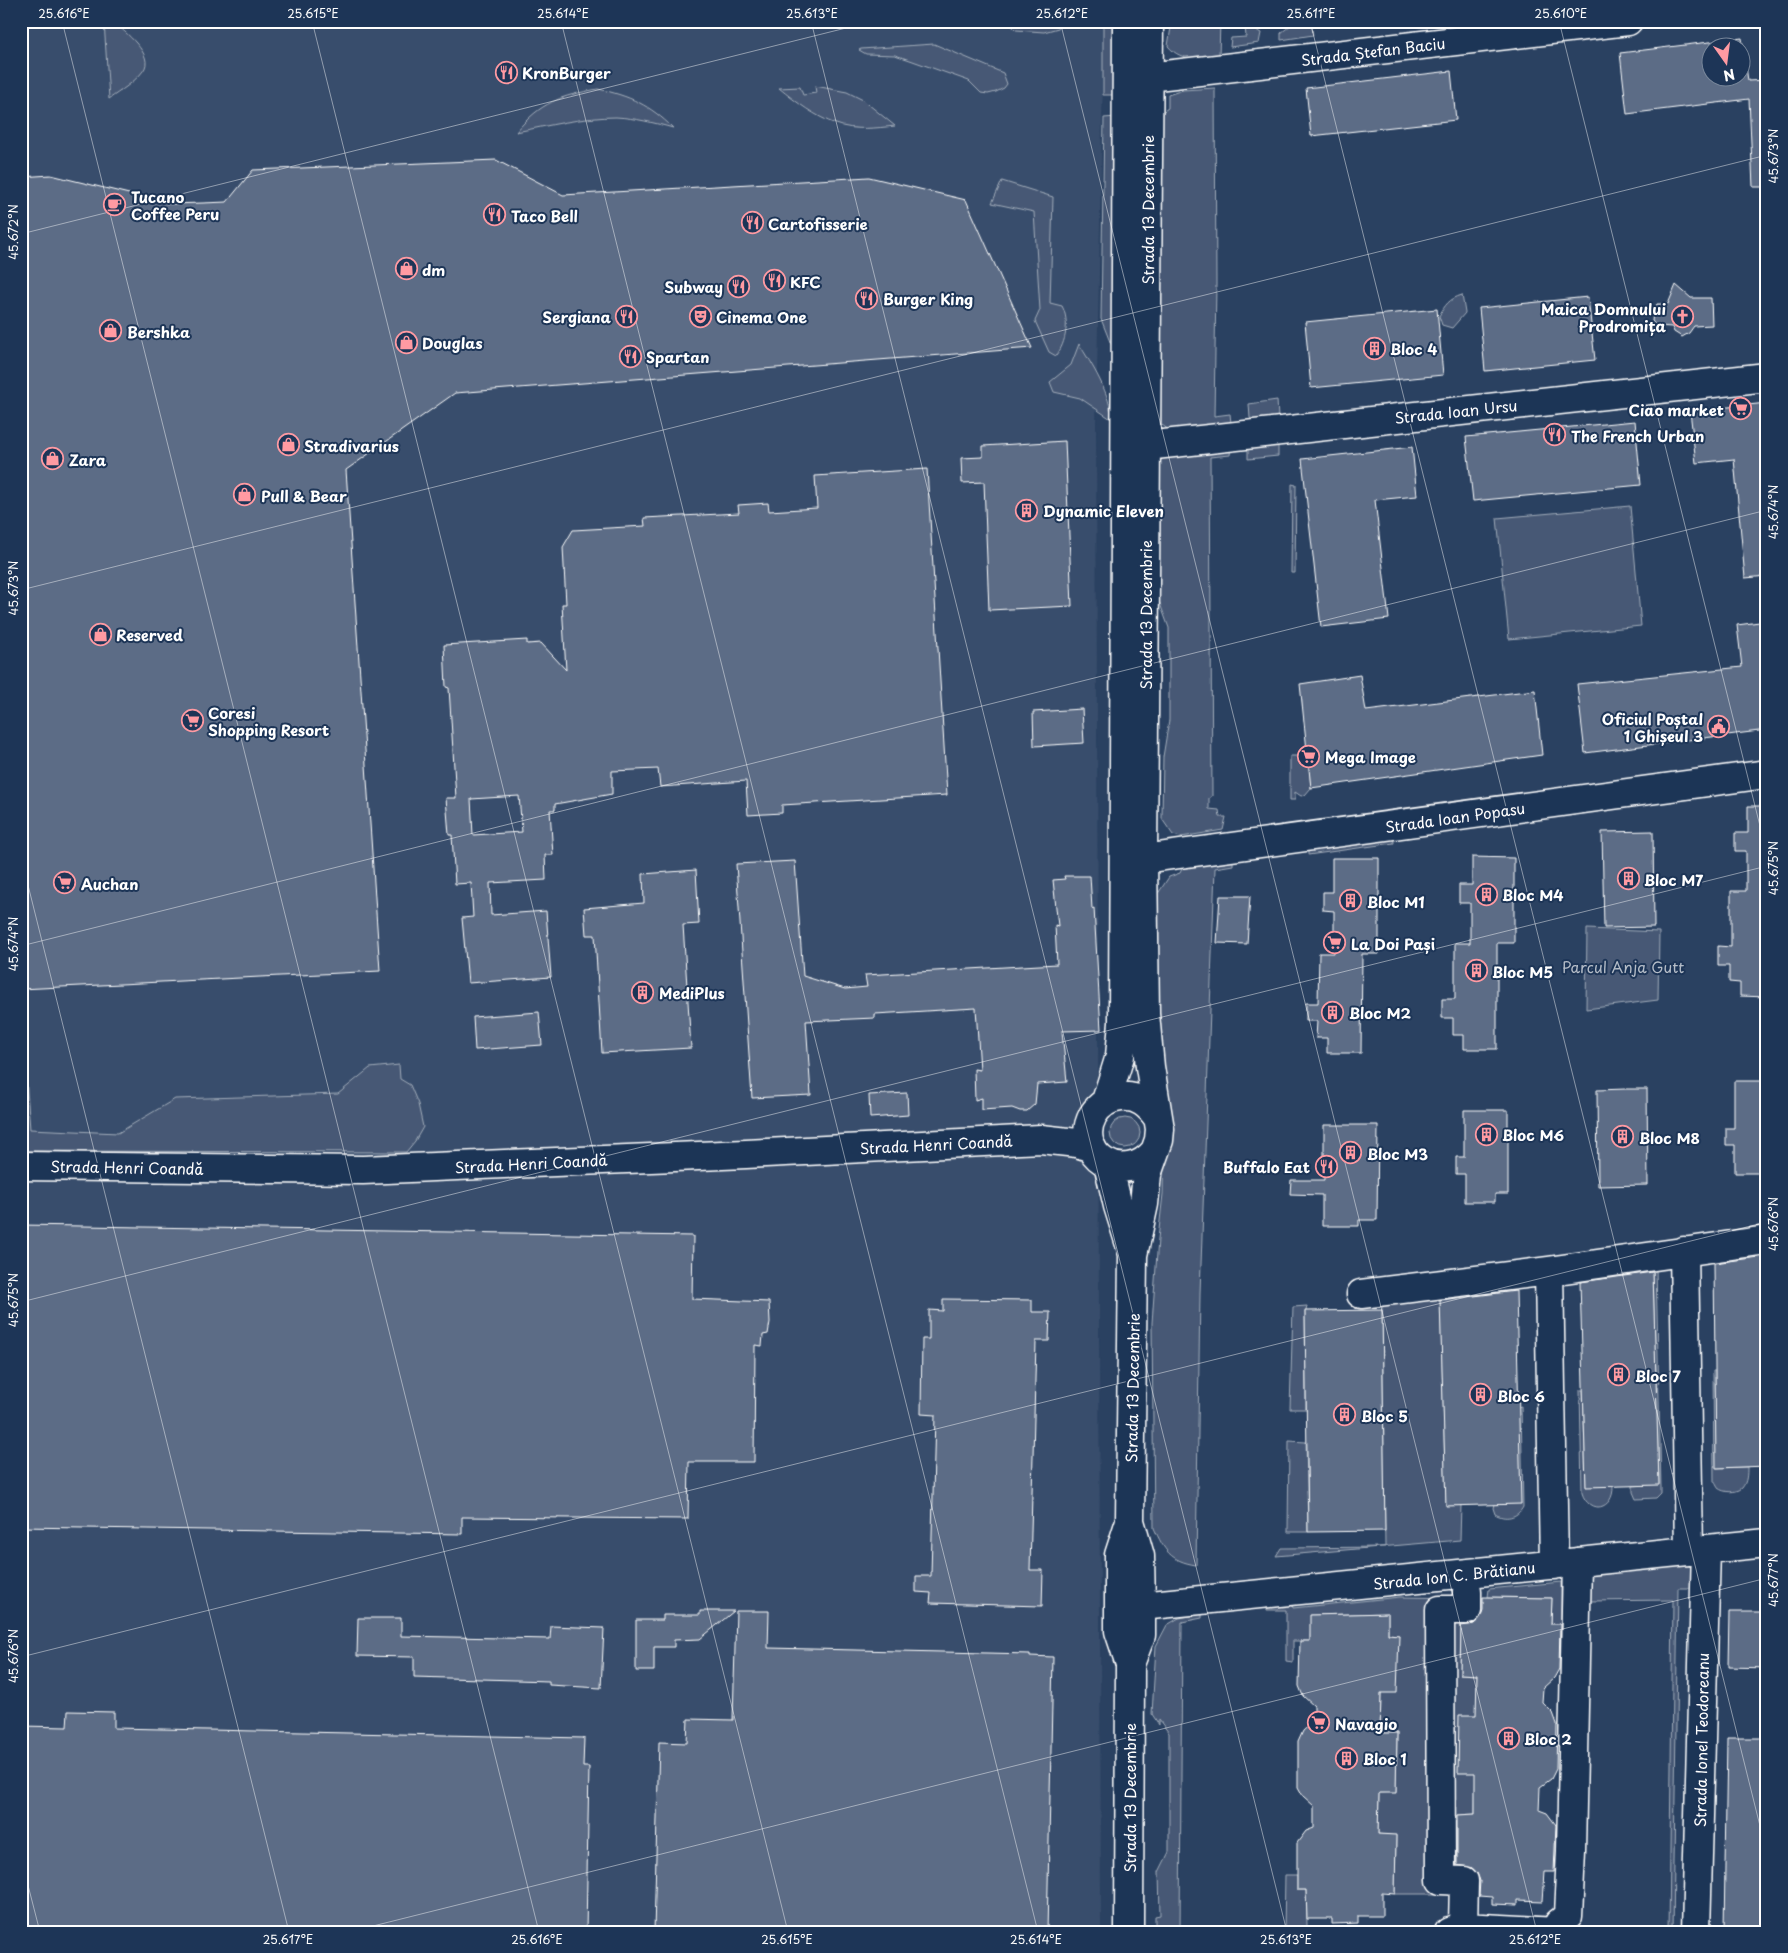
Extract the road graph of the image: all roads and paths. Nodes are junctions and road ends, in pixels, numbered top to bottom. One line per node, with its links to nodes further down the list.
1 (1127, 21): 9 (street, Strada 13 Decembrie)
2 (1149, 21): 4 (street, Strada 13 Decembrie)
3 (1628, 21): 4 (street, Strada Ștefan Baciu)
4 (1148, 77): 6 (street, Strada 13 Decembrie)
5 (1767, 377): 6 (street, Strada Ioan Ursu)
6 (1146, 446): 8 (street, Strada 13 Decembrie)
7 (1767, 774): 8 (street, Strada Ioan Popasu)
8 (1143, 859): 10 (street, Strada 13 Decembrie)
9 (1098, 1111): 10 (street); 11 (street, Strada Henri Coandă); 13 (street, Strada 13 Decembrie)
10 (1158, 1118): 12 (street, Strada 13 Decembrie)
11 (1041, 1139): 13 (street, Strada Henri Coandă); 14 (street, Strada Henri Coandă)
12 (1155, 1151): 13 (street); 17 (street, Strada 13 Decembrie)
13 (1100, 1156): 17 (street, Strada 13 Decembrie)
14 (21, 1166)
15 (1767, 1240): 16 (street)
16 (1684, 1251): 18 (street); 22 (street, Strada Ionel Teodoreanu)
17 (1133, 1255): 20 (street, Strada 13 Decembrie)
18 (1549, 1271): 19 (street); 23 (street)
19 (1361, 1294)
20 (1130, 1521): 25 (street, Strada 13 Decembrie); 26 (street, Strada 13 Decembrie)
21 (1767, 1543): 22 (street, Strada Ion C. Brătianu)
22 (1698, 1550): 23 (street, Strada Ion C. Brătianu); 30 (street, Strada Ionel Teodoreanu)
23 (1565, 1563): 25 (street, Strada Ion C. Brătianu); 29 (street)
24 (1468, 1590): 27 (street)
25 (1141, 1606): 26 (street, Strada 13 Decembrie)
26 (1130, 1664): 28 (street, Strada 13 Decembrie)
27 (1456, 1929): 29 (street)
28 (1128, 1932)
29 (1558, 1932)
30 (1696, 1932)

